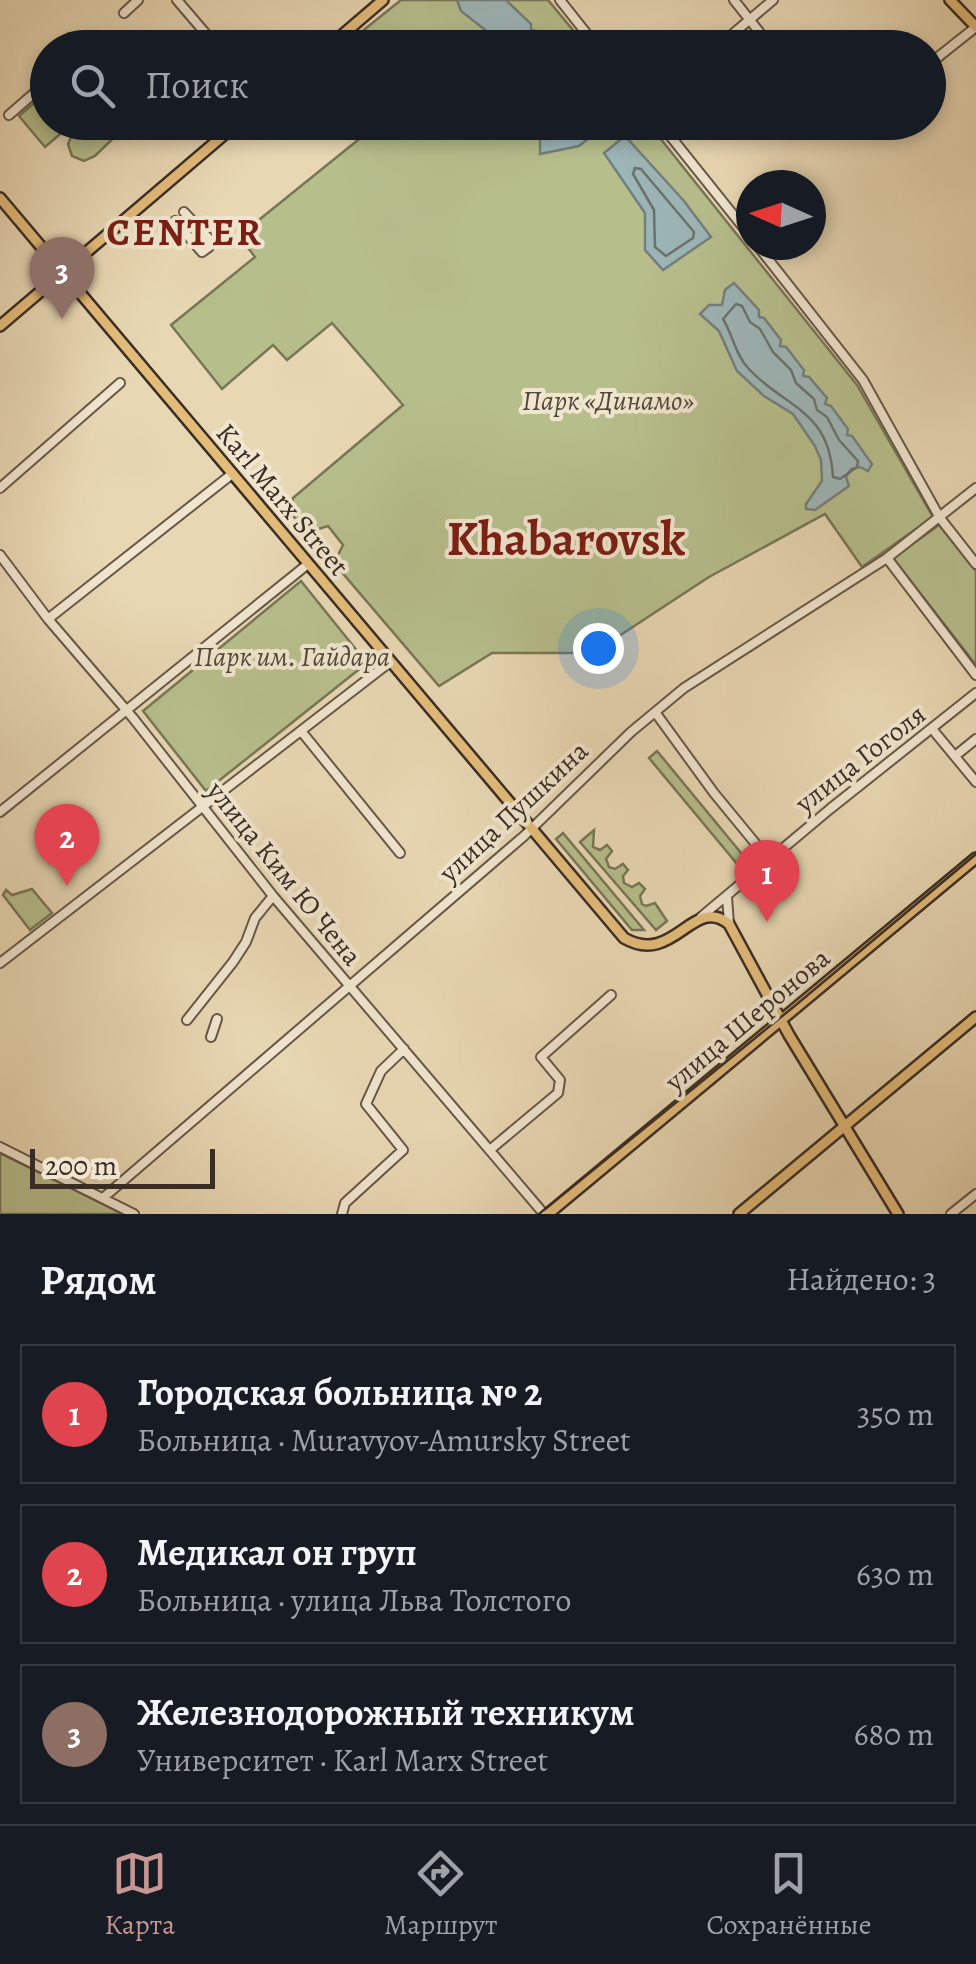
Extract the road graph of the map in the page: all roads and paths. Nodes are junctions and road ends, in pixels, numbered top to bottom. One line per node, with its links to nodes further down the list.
1 (138, 0): 8 (street)
2 (177, 0): 11 (street)
3 (383, 0): 12 (main road)
4 (560, 0): 13 (street)
5 (734, 0): 9 (street)
6 (772, 0): 9 (street)
7 (950, 0): 10 (main road)
8 (124, 13)
9 (750, 20): 14 (street); 15 (street)
10 (976, 27): 16 (street)
11 (203, 30)
12 (348, 30)
13 (584, 30)
14 (738, 30)
15 (758, 30)
16 (946, 51)
17 (30, 97): 18 (street)
18 (9, 115)
19 (218, 140): 28 (main road)
20 (673, 140): 23 (street)
21 (0, 198): 28 (main road, Karl Marx Street)
22 (184, 212): 25 (street)
23 (736, 218)
24 (174, 220): 26 (street)
25 (197, 226): 26 (street); 26 (street)
26 (187, 234)
27 (769, 260): 34 (street)
28 (63, 273): 29 (main road); 31 (main road, Karl Marx Street)
29 (0, 326)
30 (120, 383): 32 (street)
31 (232, 474): 37 (main road, Karl Marx Street); 39 (street)
32 (0, 488)
33 (976, 488): 34 (street, улица Пушкина)
34 (940, 518): 36 (street, улица Пушкина); 38 (street)
35 (0, 555): 39 (street, улица Ким Ю Чена)
36 (887, 558): 41 (street); 44 (street, улица Пушкина)
37 (308, 564): 40 (main road, Karl Marx Street); 43 (street)
38 (976, 564)
39 (48, 620): 43 (street, улица Ким Ю Чена)
40 (390, 662): 46 (street); 52 (main road, Karl Marx Street)
41 (976, 675)
42 (976, 694): 45 (street, улица Гоголя)
43 (126, 710): 50 (street, улица Ким Ю Чена); 51 (street)
44 (655, 712): 52 (street, улица Пушкина); 55 (street)
45 (932, 730): 48 (street); 55 (street, улица Гоголя)
46 (302, 731): 50 (street); 53 (street)
47 (976, 738): 48 (street)
48 (954, 756): 49 (street)
49 (976, 782)
50 (202, 809): 56 (street, улица Ким Ю Чена); 60 (street)
51 (0, 812)
52 (532, 828): 58 (main road, Karl Marx Street); 61 (street, улица Пушкина)
53 (400, 853)
54 (976, 858): 66 (main road, улица Шеронова)
55 (769, 860): 57 (street, улица Гоголя)
56 (273, 896): 61 (street, улица Ким Ю Чена); 65 (street)
57 (727, 897): 58 (street, улица Гоголя); 59 (street)
58 (697, 920): 59 (main road)
59 (728, 924): 66 (main road)
60 (0, 963)
61 (348, 986): 68 (street, улица Ким Ю Чена); 73 (street, улица Пушкина)
62 (611, 996): 71 (street)
63 (976, 1018): 69 (main road)
64 (217, 1019): 67 (street)
65 (187, 1020)
66 (782, 1020): 69 (main road); 76 (main road, улица Шеронова)
67 (211, 1036)
68 (404, 1049): 71 (street, улица Ким Ю Чена); 75 (street)
69 (846, 1126): 77 (main road); 78 (main road)
70 (0, 1147): 73 (street)
71 (491, 1149): 76 (street, улица Ким Ю Чена)
72 (976, 1194): 79 (street)
73 (102, 1198): 74 (street)
74 (134, 1214)
75 (342, 1214)
76 (546, 1214)
77 (739, 1214)
78 (898, 1214)
79 (951, 1214)

